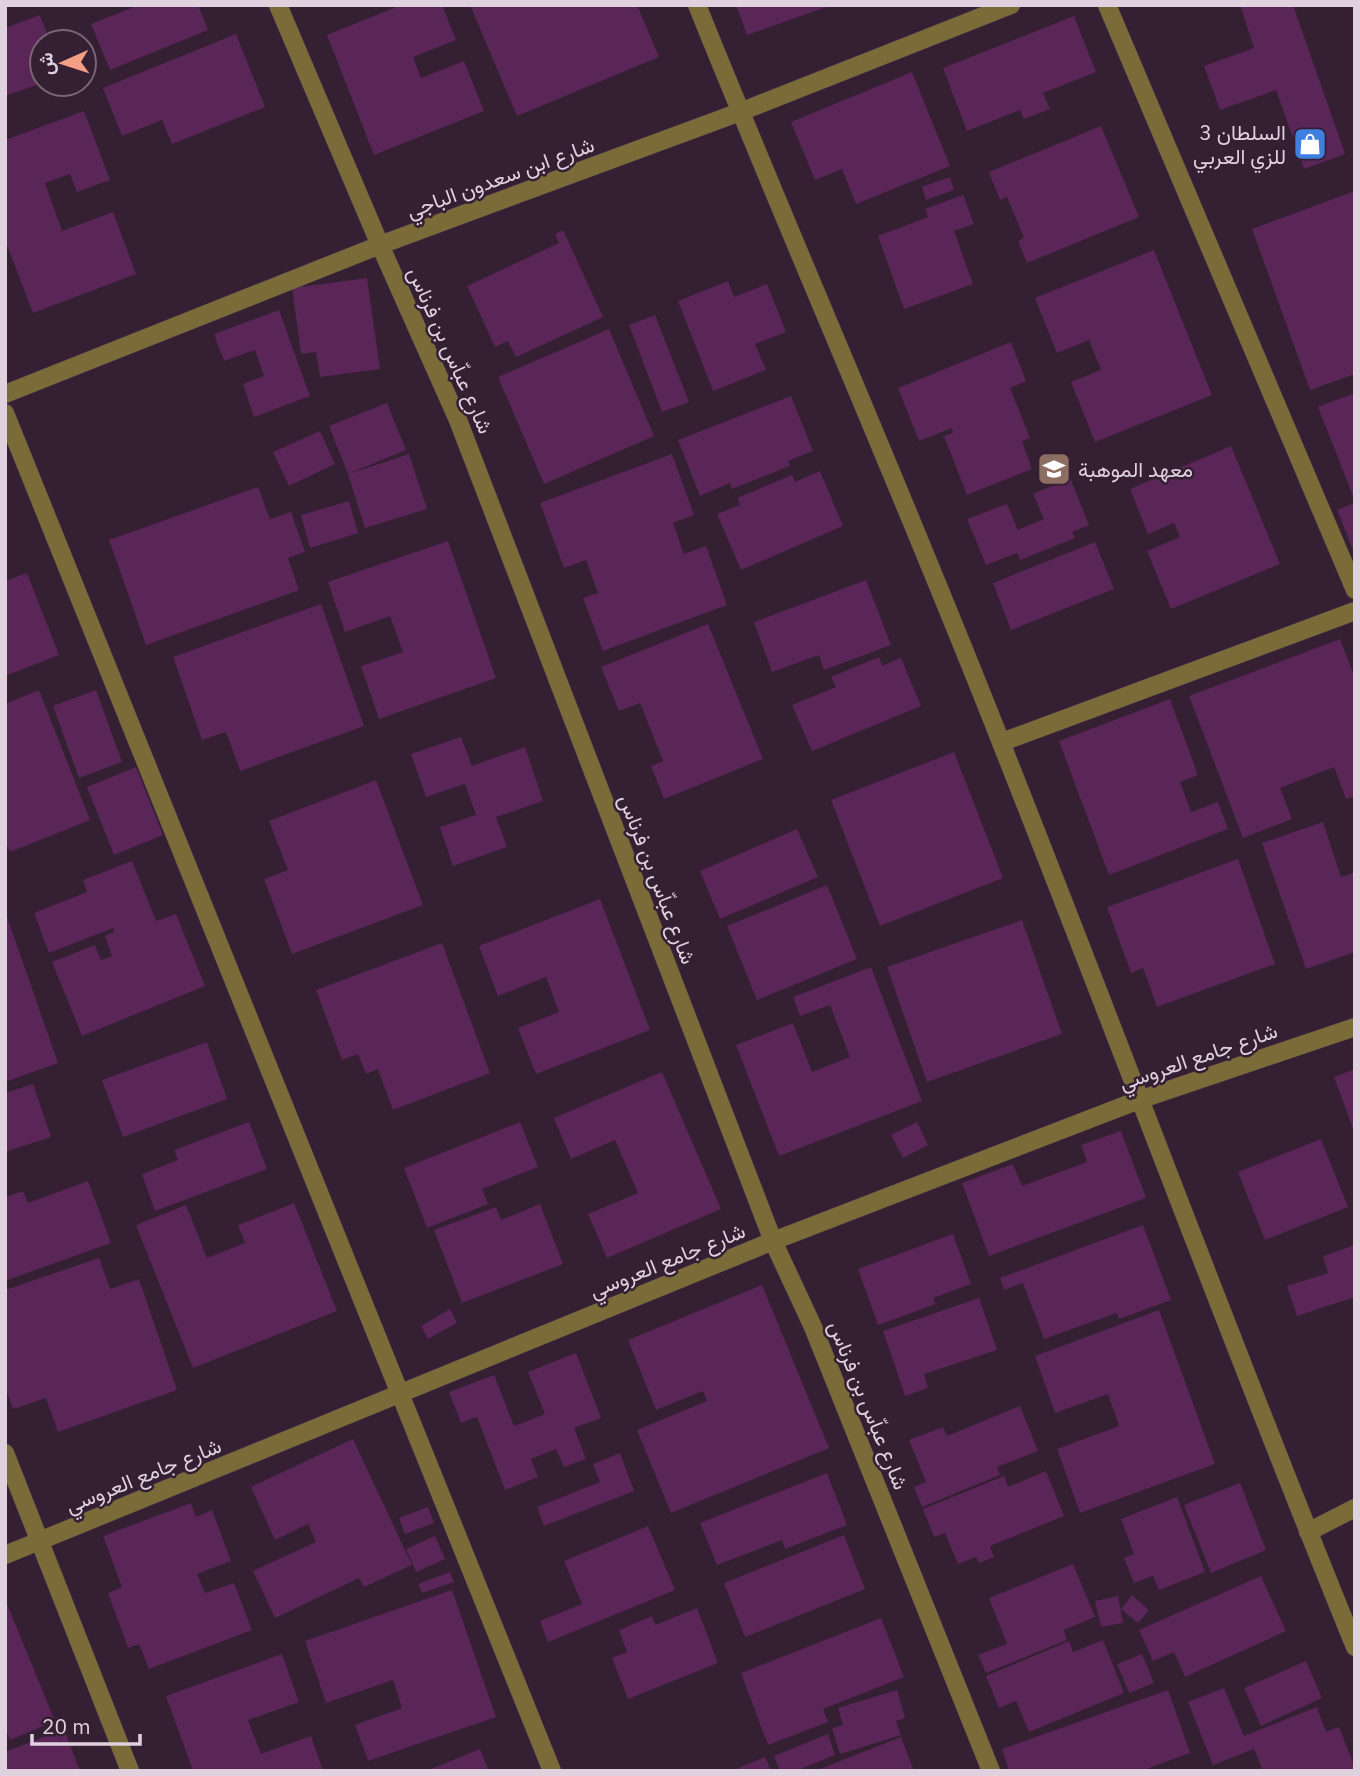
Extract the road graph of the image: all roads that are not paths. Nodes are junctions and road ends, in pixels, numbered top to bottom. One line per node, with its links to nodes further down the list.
1 (278, 5): 6 (street, شارع عباّس بن فرناس)
2 (697, 5): 5 (street)
3 (1011, 5): 5 (street, شارع ابن سعدون الباجي)
4 (1107, 5): 9 (street)
5 (740, 112): 6 (street, شارع ابن سعدون الباجي); 11 (street)
6 (380, 246): 7 (street, شارع ابن سعدون الباجي); 14 (street, شارع عباّس بن فرناس)
7 (5, 394)
8 (5, 413): 15 (street)
9 (1355, 590)
10 (1355, 611): 11 (street)
11 (1002, 742): 13 (street)
12 (1355, 1027): 13 (street, شارع جامع العروسي)
13 (1139, 1100): 14 (street, شارع جامع العروسي); 18 (street)
14 (773, 1241): 15 (street, شارع جامع العروسي); 24 (street, شارع عباّس بن فرناس)
15 (400, 1393): 19 (street, شارع جامع العروسي); 23 (street)
16 (5, 1453): 19 (street)
17 (1355, 1508): 18 (street)
18 (1308, 1532): 21 (street)
19 (40, 1542): 20 (street, شارع جامع العروسي); 22 (street)
20 (5, 1555)
21 (1355, 1647)
22 (130, 1771)
23 (552, 1771)
24 (991, 1771)

